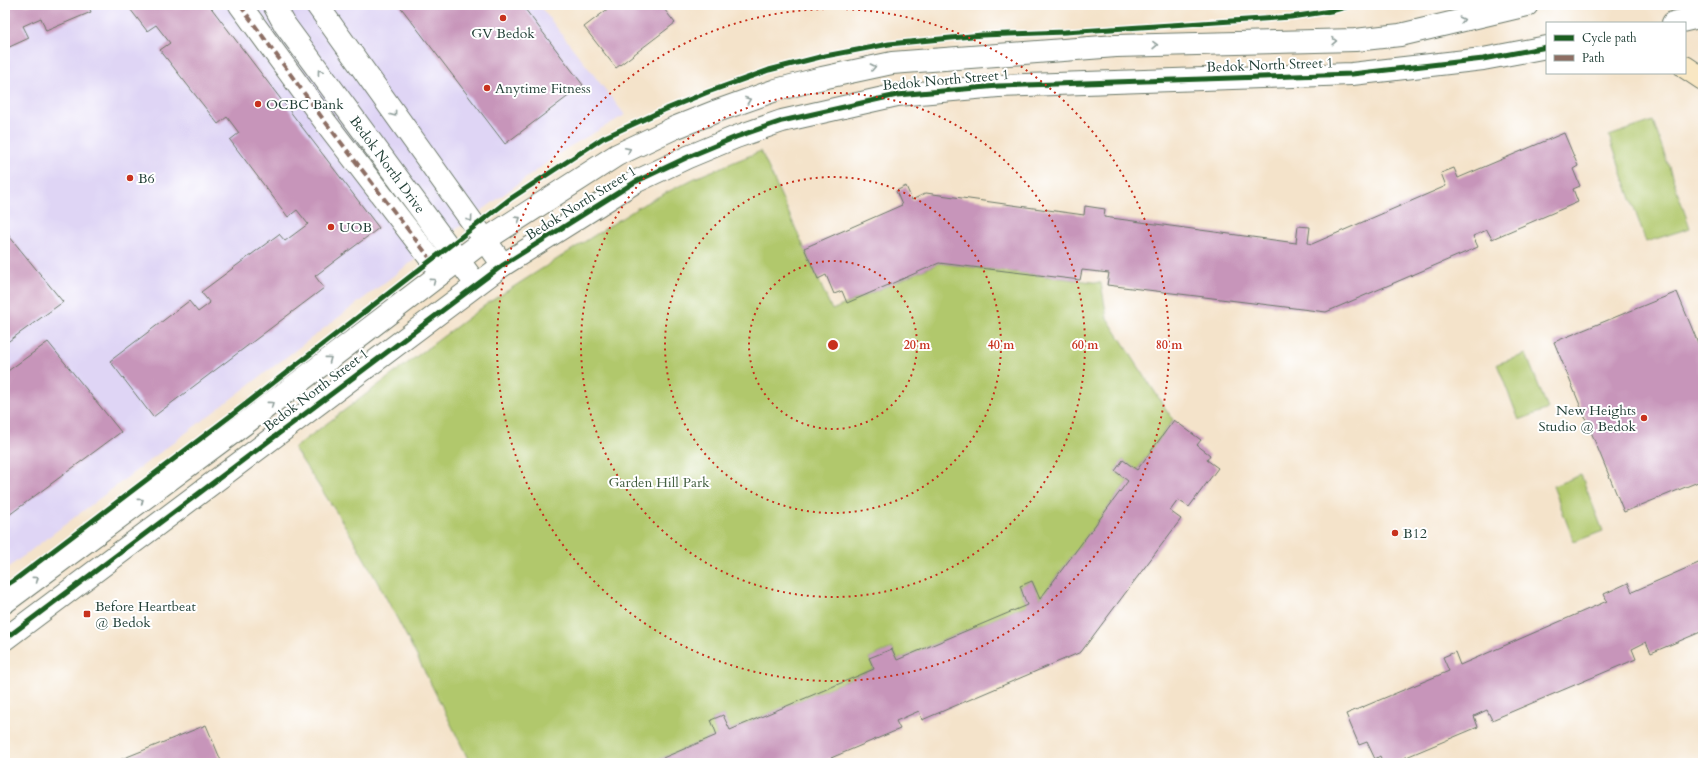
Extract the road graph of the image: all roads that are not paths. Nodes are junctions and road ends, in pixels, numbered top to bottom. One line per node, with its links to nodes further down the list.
1 (240, 5): 12 (street)
2 (274, 5): 11 (street, Bedok North Drive, one-way to 2)
3 (317, 5): 10 (street, one-way to 10)
4 (1527, 5): 10 (street, Bedok North Street 1, one-way to 4)
5 (1703, 16): 6 (street)
6 (1678, 22)
7 (1546, 47): 13 (street, Bedok North Street 1)
8 (1686, 67): 9 (main road)
9 (1703, 79)
10 (485, 240): 11 (street, Bedok North Street 1); 13 (street)
11 (458, 260): 14 (street, Bedok North Drive); 15 (street, Bedok North Street 1, one-way to 11)
12 (432, 261)
13 (503, 265): 14 (street, Bedok North Street 1)
14 (476, 284): 16 (street, Bedok North Street 1)
15 (5, 602)
16 (5, 639)

